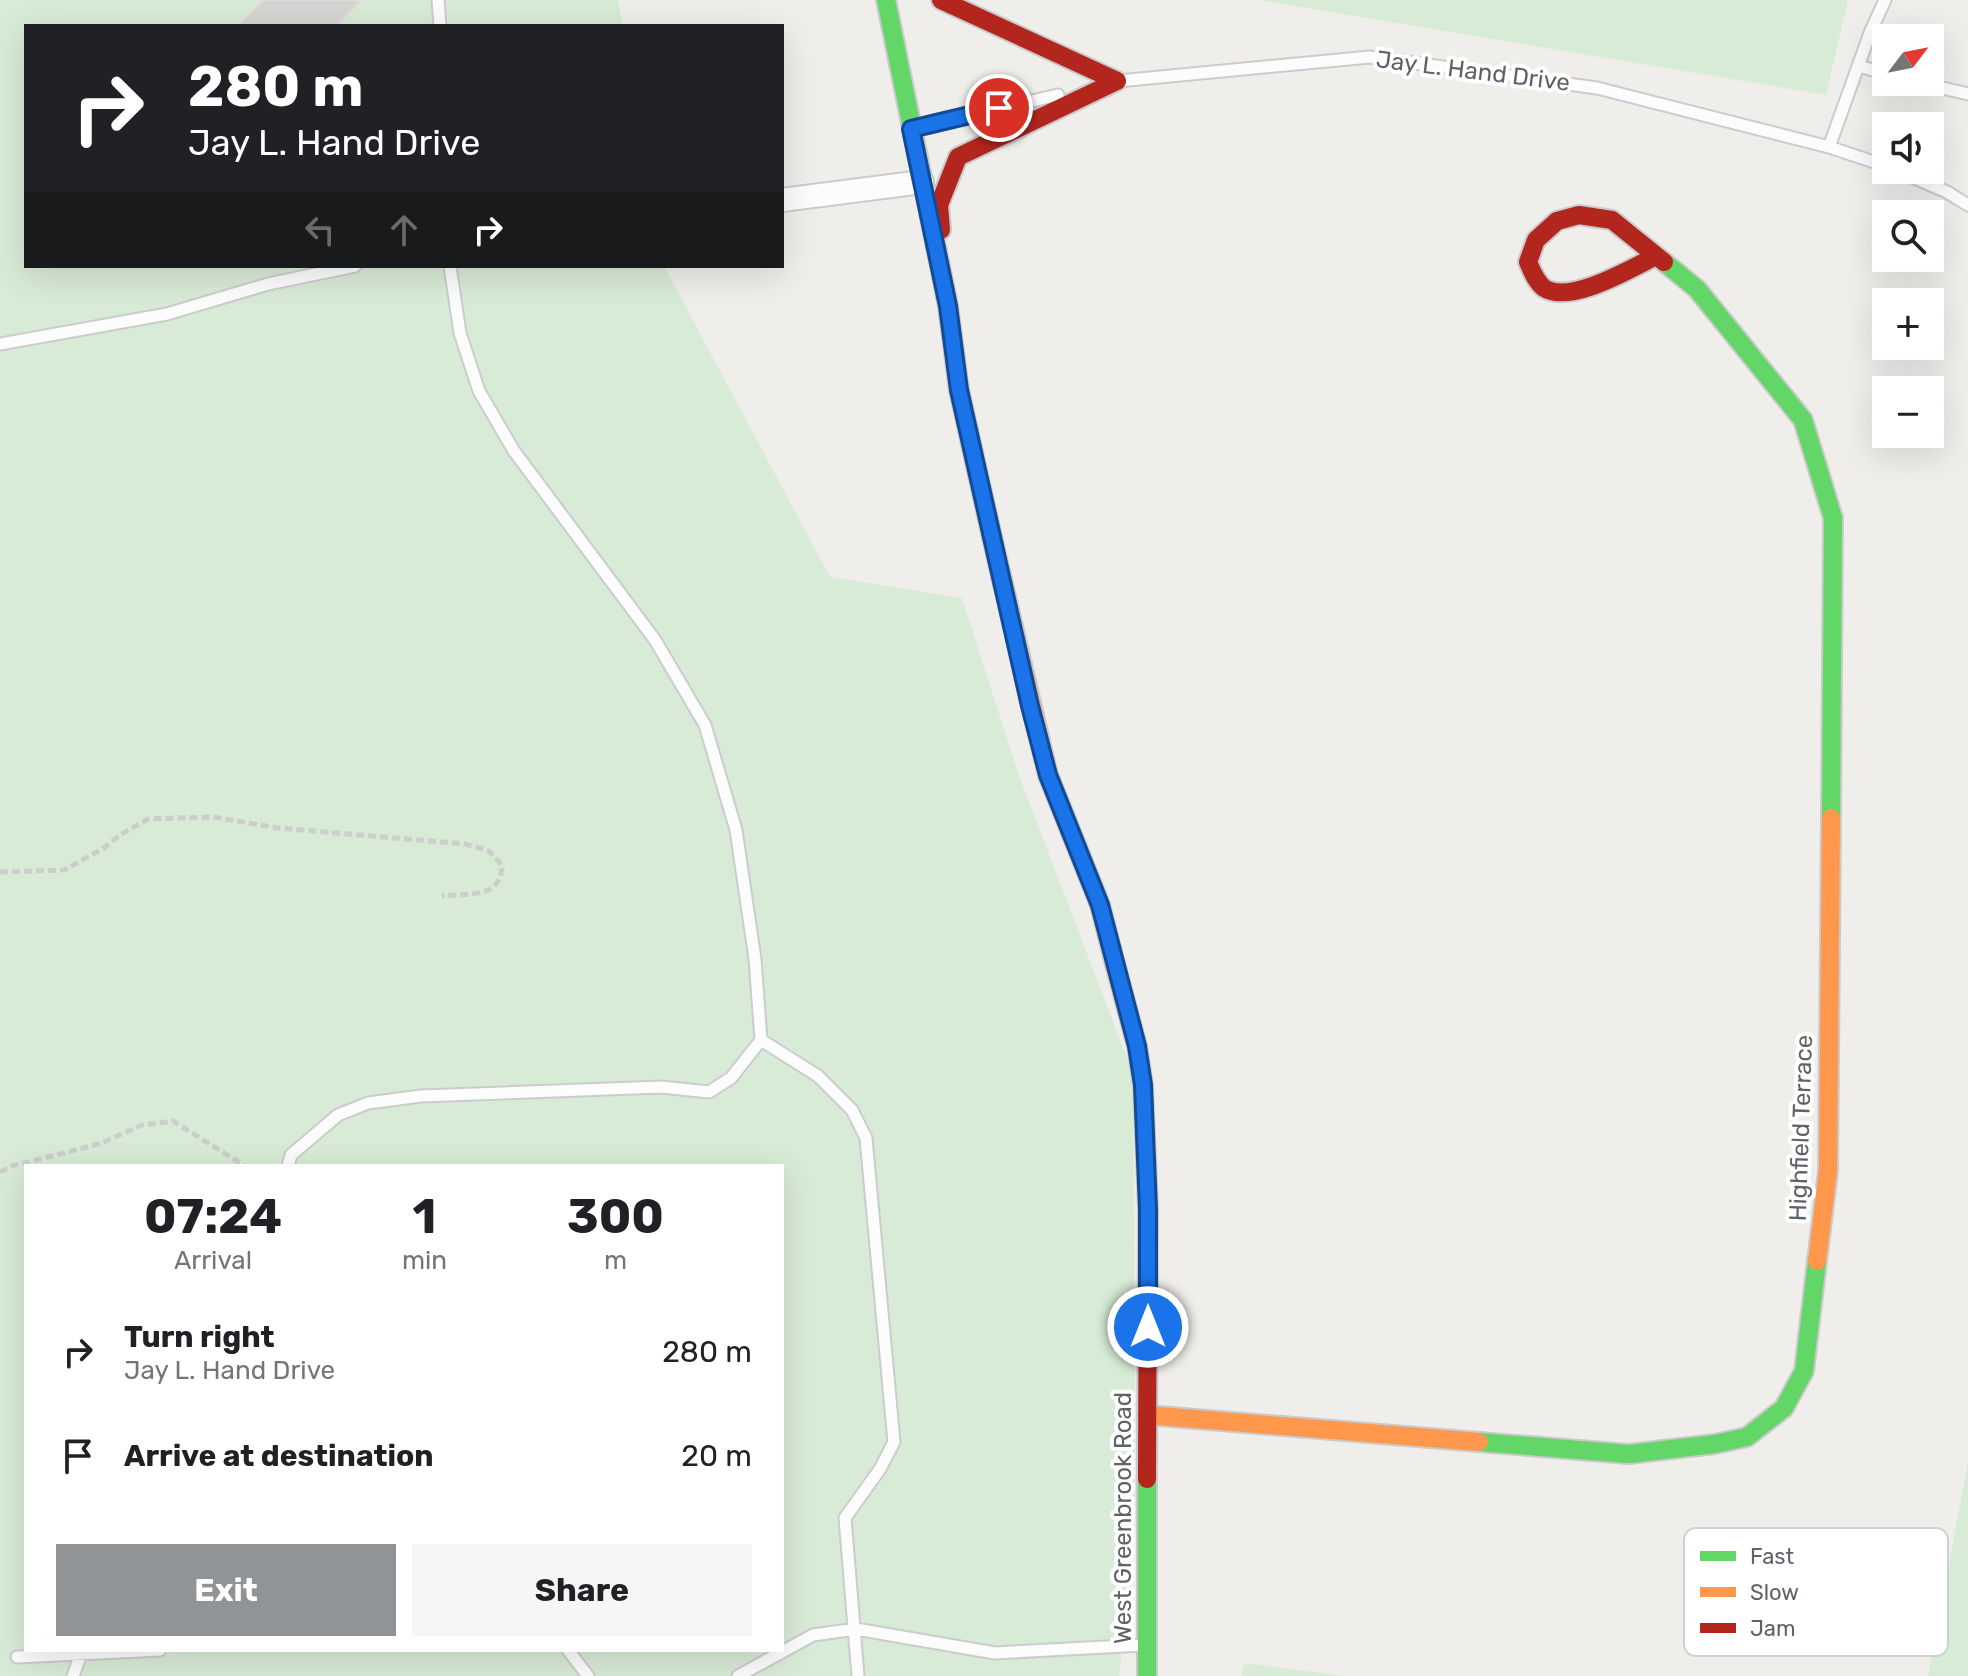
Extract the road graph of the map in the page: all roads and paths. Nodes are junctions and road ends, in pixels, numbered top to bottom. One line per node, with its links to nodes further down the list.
1 (438, 0): 5 (lane)
2 (886, 0): 11 (street, West Greenbrook Road)
3 (941, 0): 8 (street)
4 (1885, 0): 6 (lane)
5 (440, 24)
6 (1859, 66): 7 (lane); 12 (lane)
7 (1872, 70)
8 (1117, 81): 11 (lane, Jay L. Hand Drive); 12 (lane, Jay L. Hand Drive); 21 (street)
9 (1944, 88): 10 (lane)
10 (1968, 94)
11 (911, 129): 14 (street, West Greenbrook Road)
12 (1829, 147): 13 (lane, Jay L. Hand Drive)
13 (1872, 161)
14 (922, 182): 16 (street); 21 (street, West Greenbrook Road)
15 (1928, 184): 17 (lane)
16 (784, 200)
17 (1968, 205)
18 (1656, 256): 18 (street, Highfield Terrace); 29 (street, Highfield Terrace)
19 (345, 268): 22 (lane)
20 (450, 268): 25 (lane)
21 (948, 306): 29 (street, West Greenbrook Road)
22 (0, 344)
23 (0, 872): 24 (path)
24 (442, 896)
25 (761, 1040): 27 (lane); 30 (lane)
26 (242, 1164): 28 (path)
27 (289, 1164)
28 (0, 1172)
29 (1147, 1415): 31 (street, West Greenbrook Road)
30 (856, 1629): 31 (lane); 32 (lane); 40 (lane)
31 (1147, 1645): 41 (street, West Greenbrook Road)
32 (784, 1651)
33 (82, 1652): 36 (lane); 37 (lane)
34 (570, 1652): 38 (lane)
35 (782, 1652): 39 (lane)
36 (17, 1657)
37 (73, 1676)
38 (588, 1676)
39 (738, 1676)
40 (858, 1676)
41 (1147, 1676)

